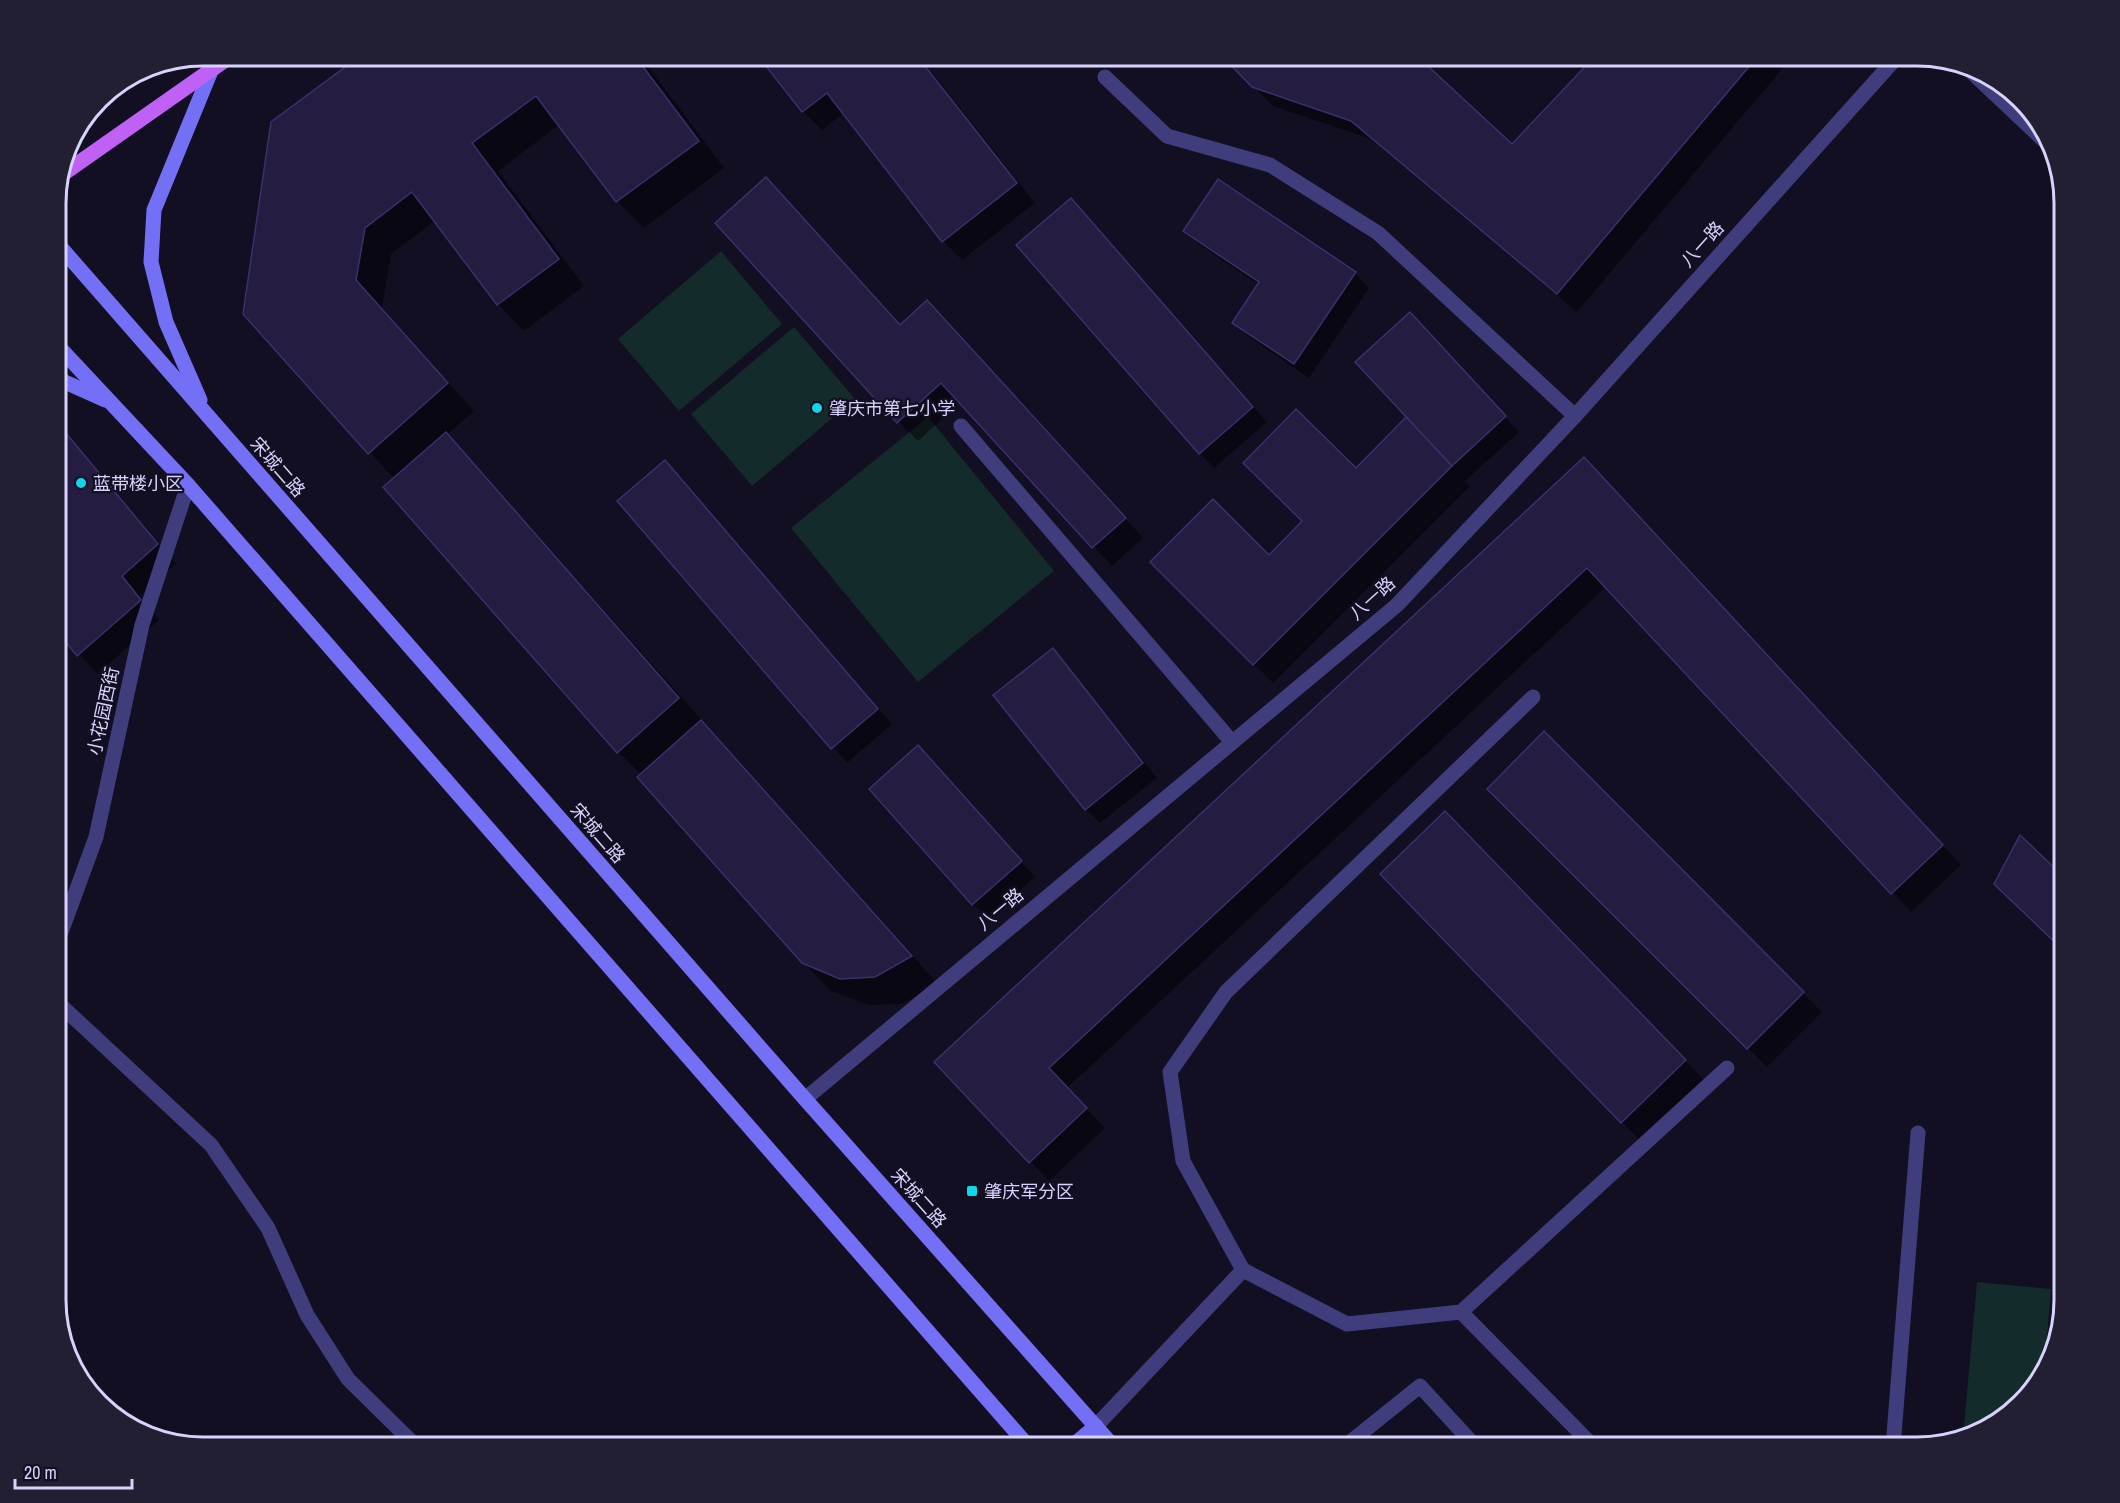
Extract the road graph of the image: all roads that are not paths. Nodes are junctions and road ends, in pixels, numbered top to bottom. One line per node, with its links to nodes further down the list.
1 (218, 66): 3 (main road)
2 (1889, 66): 13 (street, 八一路)
3 (211, 71): 7 (main road); 12 (main road)
4 (1105, 77): 13 (street)
5 (1983, 83): 6 (street)
6 (2033, 130)
7 (71, 168)
8 (66, 253): 12 (main road, 宋城二路)
9 (66, 355): 11 (main road)
10 (66, 382): 11 (main road)
11 (110, 402): 15 (main road)
12 (206, 414): 21 (main road, 宋城二路)
13 (1575, 416): 17 (street, 八一路)
14 (961, 426): 17 (street)
15 (188, 485): 18 (street, 小花园西街); 27 (main road)
16 (1533, 698): 23 (street)
17 (1232, 742): 21 (street, 八一路)
18 (66, 919)
19 (66, 1010): 26 (street)
20 (1727, 1068): 24 (street)
21 (805, 1099): 25 (main road, 宋城二路)
22 (1918, 1133): 33 (street)
23 (1243, 1270): 24 (street); 25 (street)
24 (1461, 1312): 32 (street)
25 (1096, 1426): 28 (main road); 29 (main road, 宋城二路)
26 (406, 1437)
27 (1019, 1437)
28 (1084, 1437)
29 (1105, 1437)
30 (1357, 1437): 31 (street)
31 (1466, 1437)
32 (1583, 1437)
33 (1894, 1437)

